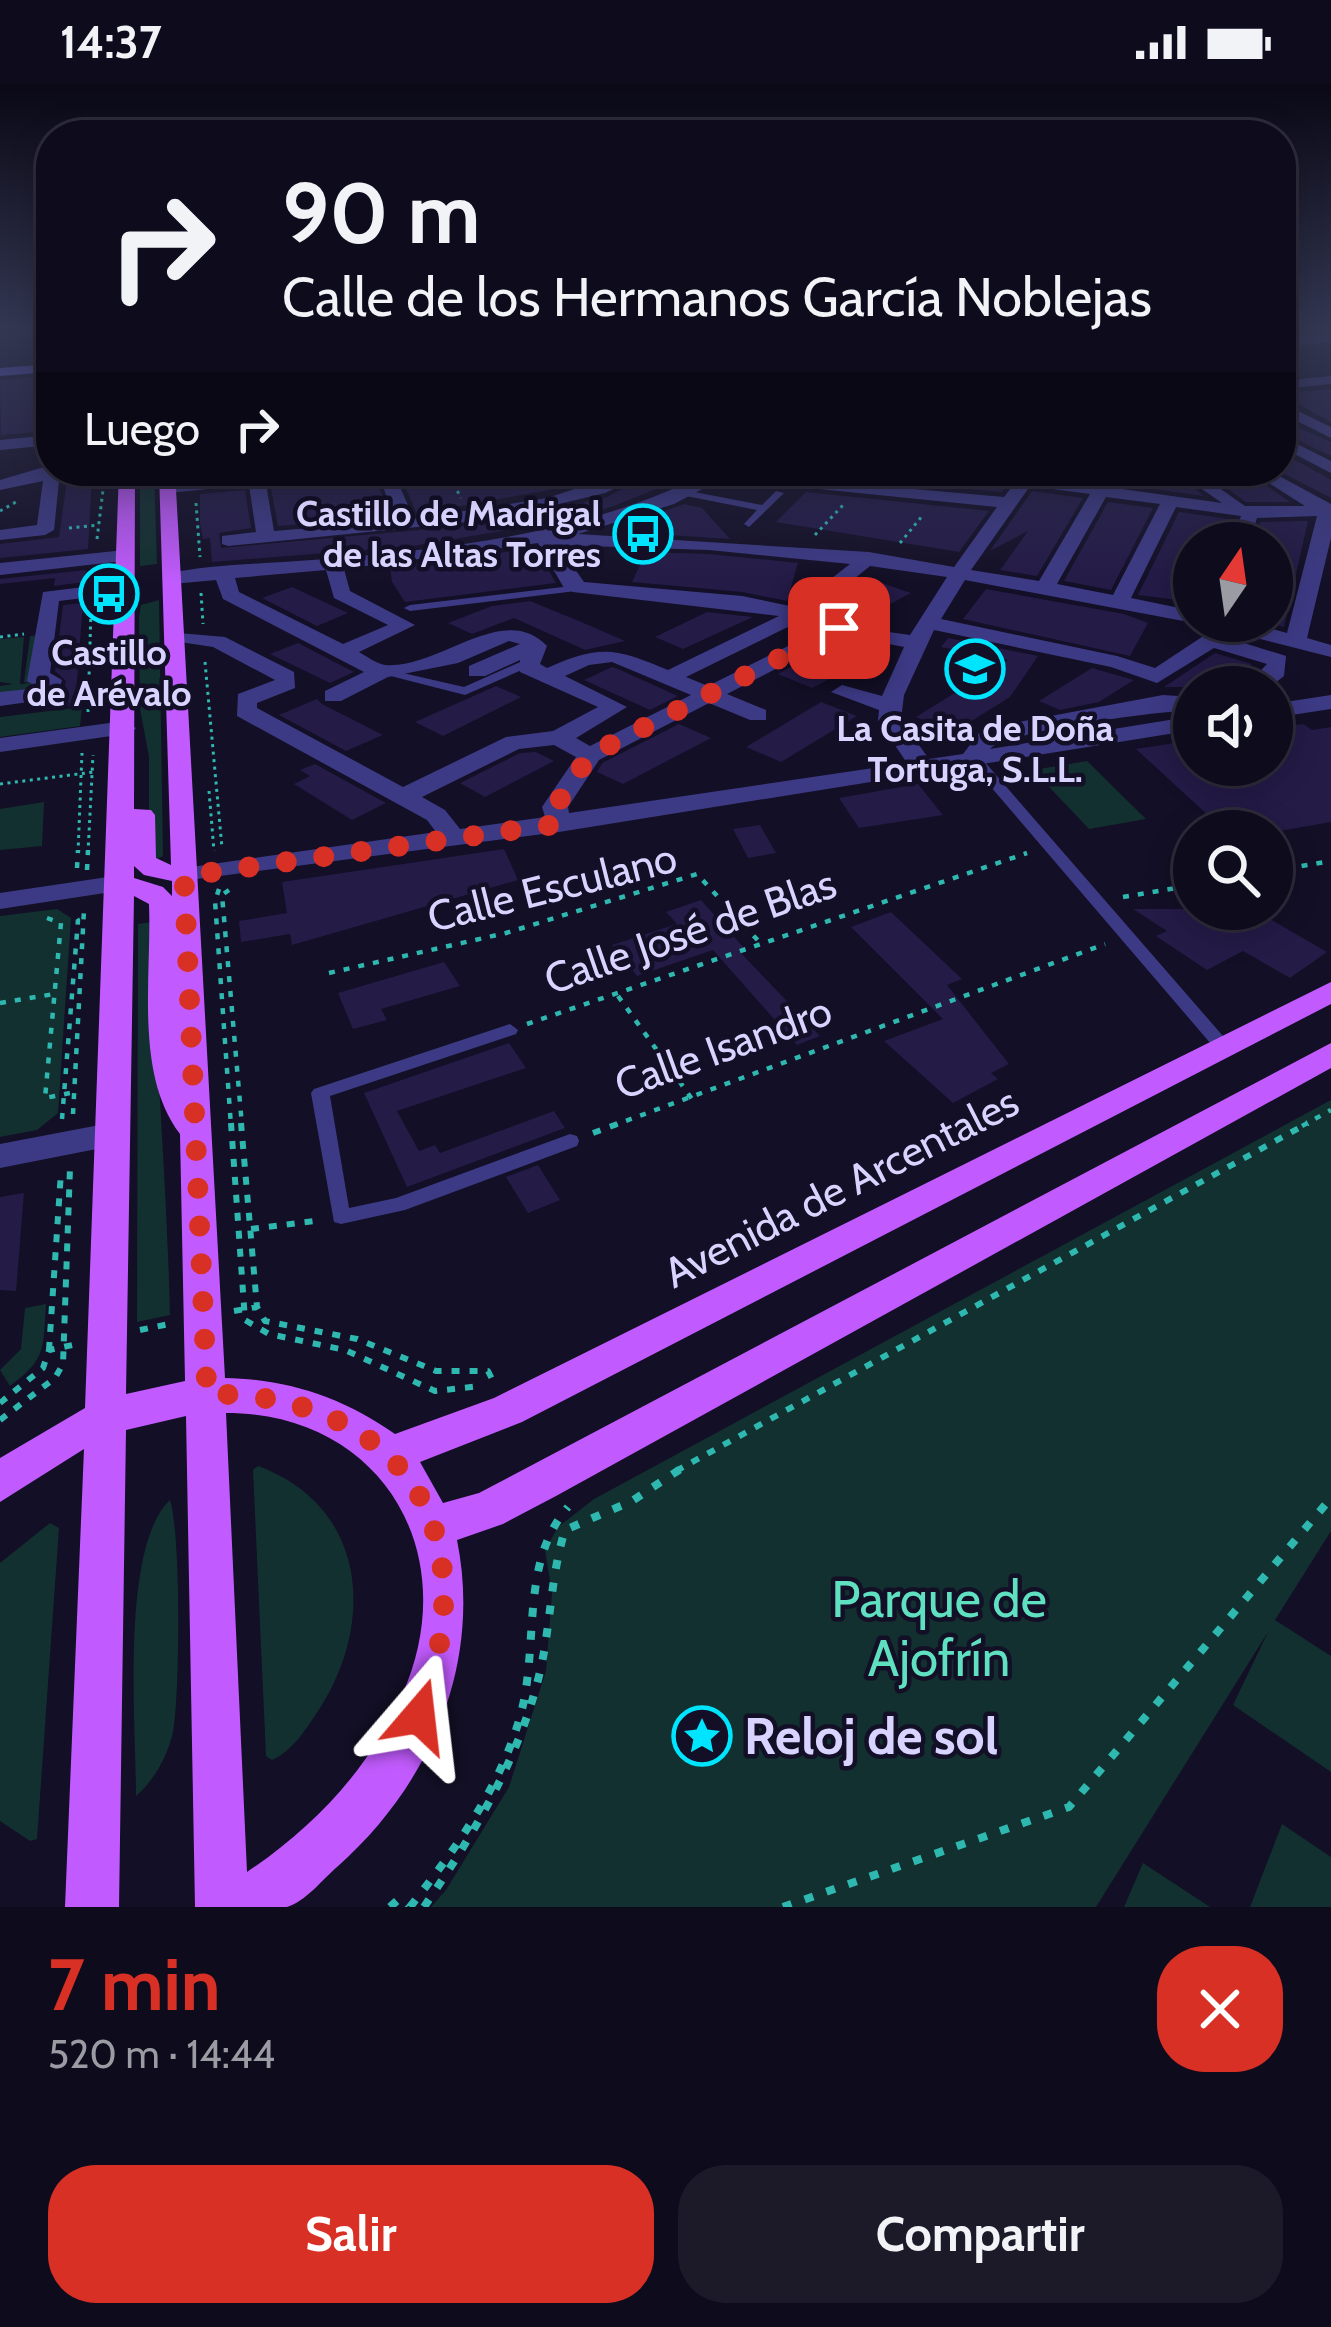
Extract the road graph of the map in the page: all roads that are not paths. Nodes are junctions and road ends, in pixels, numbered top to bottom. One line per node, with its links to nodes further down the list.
1 (1296, 418): 3 (street)
2 (1296, 419): 4 (street)
3 (1331, 422)
4 (1331, 433)
5 (36, 441): 6 (street)
6 (0, 445)
7 (1296, 449): 8 (street)
8 (1331, 468)
9 (36, 474): 10 (street)
10 (0, 485)
11 (50, 486): 43 (street)
12 (127, 486): 48 (main road)
13 (165, 486): 55 (main road)
14 (258, 486): 44 (street)
15 (295, 486): 32 (street)
16 (391, 486): 40 (street)
17 (576, 486): 29 (lane)
18 (601, 486): 29 (street)
19 (698, 486): 30 (street)
20 (852, 486): 34 (street)
21 (1022, 486): 34 (street)
22 (1098, 486): 57 (street)
23 (1112, 486): 28 (street)
24 (1118, 486): 33 (street)
25 (1142, 486): 33 (street)
26 (1208, 486): 37 (street)
27 (1285, 486): 36 (street)
28 (1134, 490)
29 (582, 494): 38 (street); 39 (street)
30 (684, 494): 35 (lane); 39 (street)
31 (779, 494): 35 (lane)
32 (327, 495): 40 (street); 44 (street); 50 (street)
33 (1164, 500): 37 (street); 58 (street)
34 (1010, 503): 53 (street)
35 (764, 508): 42 (lane)
36 (1327, 509): 37 (street); 52 (street)
37 (1242, 514): 41 (street)
38 (469, 515): 40 (street); 47 (street)
39 (622, 515): 45 (street)
40 (406, 522)
41 (1241, 522)
42 (748, 524)
43 (0, 535)
44 (266, 536): 46 (street)
45 (545, 539): 47 (street); 49 (street); 56 (street)
46 (228, 540)
47 (482, 546): 50 (street)
48 (125, 556): 51 (street); 55 (main road)
49 (869, 558): 53 (street); 61 (street)
50 (339, 561): 54 (street); 69 (street)
51 (0, 569)
52 (1323, 571): 65 (street)
53 (962, 572): 57 (street); 62 (street)
54 (224, 573): 55 (street); 69 (street)
55 (143, 588): 63 (main road); 78 (street); 84 (main road)
56 (580, 588): 59 (lane); 61 (street)
57 (1045, 588): 58 (street)
58 (1120, 601): 60 (street)
59 (410, 608)
60 (1173, 612)
61 (799, 614): 74 (street)
62 (924, 633): 66 (street); 76 (street); 80 (street)
63 (174, 636): 91 (street); 94 (main road)
64 (1293, 639): 65 (street)
65 (1296, 639): 68 (street)
66 (1203, 642)
67 (1243, 642): 71 (street)
68 (1331, 651)
69 (343, 652): 72 (street)
70 (535, 663): 72 (street); 73 (street); 74 (street); 86 (street)
71 (1277, 666)
72 (381, 672): 73 (lane); 77 (street)
73 (482, 674)
74 (672, 676): 76 (street)
75 (842, 692): 80 (street)
76 (708, 693): 83 (street); 88 (street)
77 (333, 696)
78 (0, 699)
79 (1331, 702): 82 (street)
80 (888, 705): 90 (street)
81 (1173, 705): 89 (street)
82 (1293, 708)
83 (758, 715)
84 (124, 720): 87 (street); 94 (main road); 95 (main road)
85 (1173, 726): 89 (street)
86 (558, 738): 88 (street); 91 (street)
87 (0, 745)
88 (590, 755): 92 (street)
89 (972, 756): 90 (street); 99 (lane)
90 (921, 764): 92 (street)
91 (404, 796): 93 (street)
92 (559, 824): 93 (street)
93 (454, 839): 94 (street)
94 (184, 876): 95 (main road); 104 (main road)
95 (121, 883): 96 (street); 103 (main road); 104 (main road)
96 (0, 901)
97 (1331, 992): 99 (main road, Avenida de Arcentales)
98 (510, 1030): 105 (lane, Calle José de Blas)
99 (1222, 1047): 109 (main road, Avenida de Arcentales)
100 (1331, 1054): 102 (main road)
101 (1331, 1073): 102 (main road)
102 (1262, 1091): 111 (main road)
103 (110, 1135): 106 (street); 108 (main road)
104 (197, 1141): 107 (main road)
105 (570, 1141)
106 (0, 1156)
107 (207, 1394): 108 (main road); 109 (main road); 113 (main road)
108 (107, 1418): 110 (main road); 112 (main road)
109 (389, 1455): 111 (main road)
110 (0, 1484)
111 (432, 1527): 114 (main road)
112 (92, 1907)
113 (222, 1907)
114 (242, 1907)

